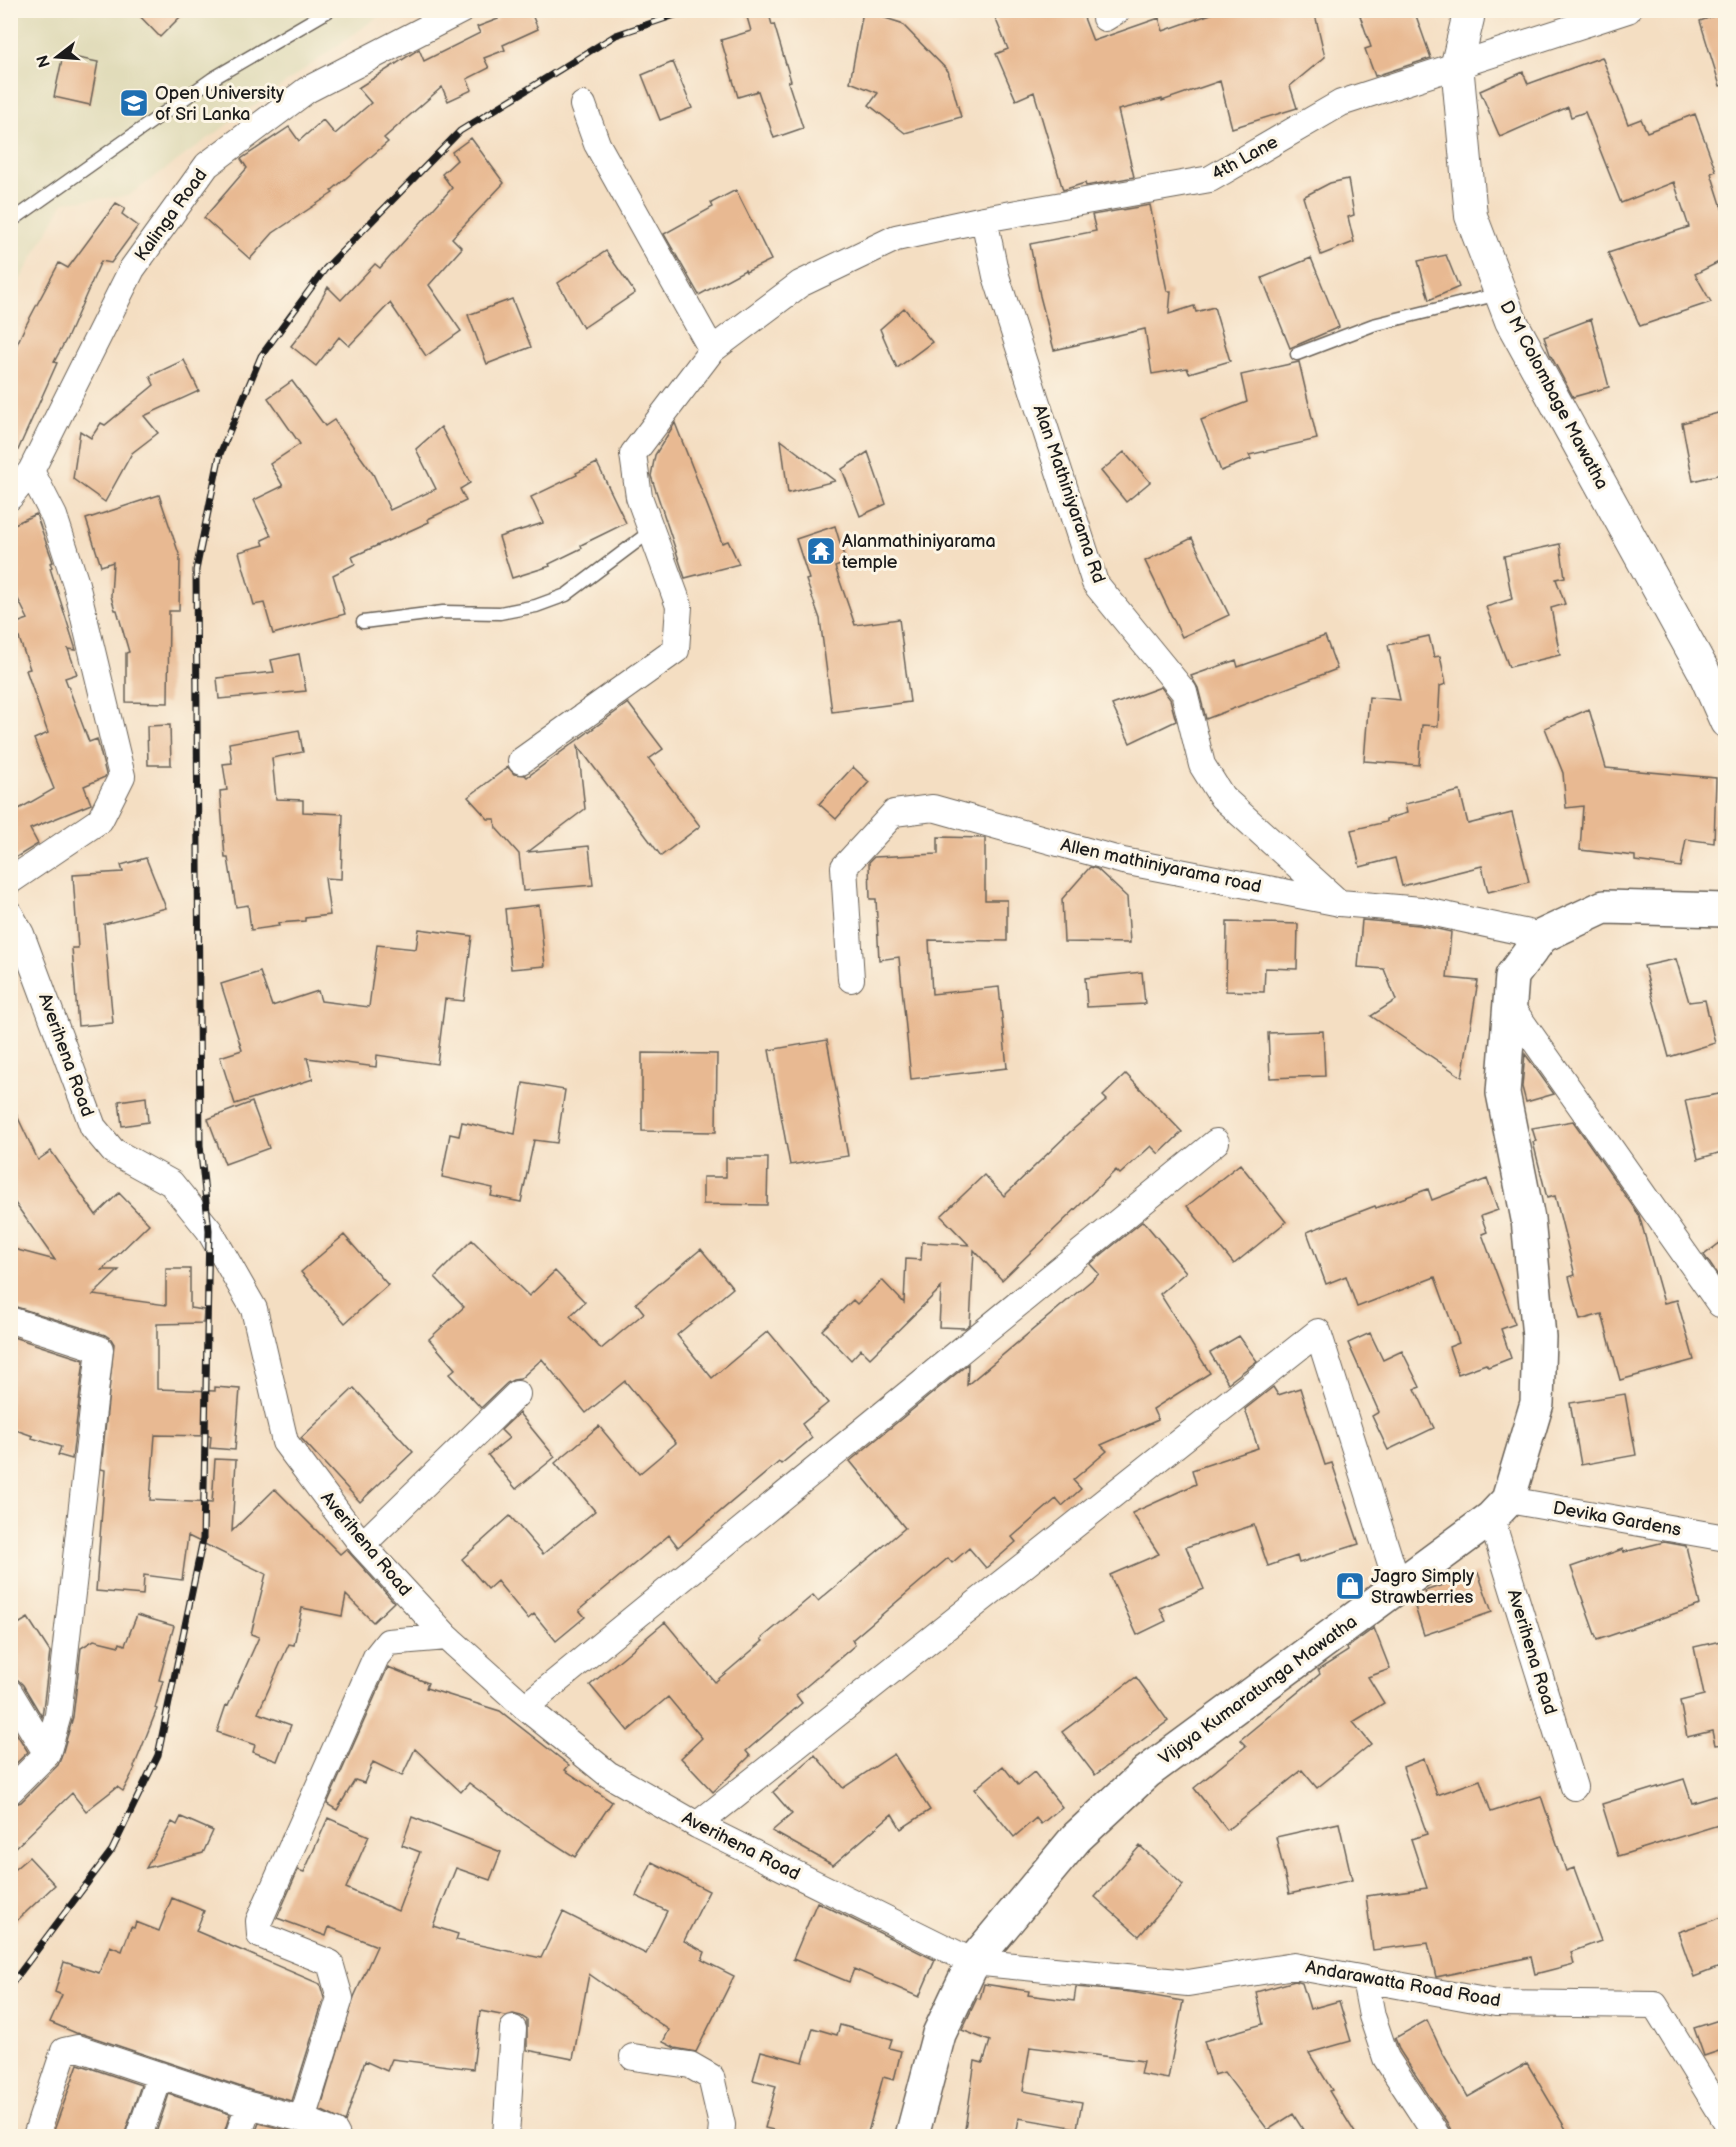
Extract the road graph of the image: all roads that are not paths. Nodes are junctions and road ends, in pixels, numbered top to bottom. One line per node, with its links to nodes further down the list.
1 (330, 10): 8 (lane)
2 (462, 10): 12 (street, Kalinga Road)
3 (1465, 10): 5 (street, D M Colombage Mawatha)
4 (1628, 10): 5 (street, 4th Lane)
5 (1457, 64): 7 (street, 4th Lane); 9 (street, D M Colombage Mawatha)
6 (583, 105): 10 (street)
7 (984, 219): 10 (street, 4th Lane); 19 (street, Alan Mathiniyarama Rd)
8 (10, 222)
9 (1500, 293): 11 (lane); 16 (street, D M Colombage Mawatha)
10 (712, 350): 14 (street, 4th Lane)
11 (1297, 354)
12 (31, 471): 13 (street, Kalinga Road); 18 (street)
13 (10, 497)
14 (651, 531): 15 (lane); 17 (street)
15 (363, 622)
16 (1725, 722)
17 (520, 761)
18 (10, 881)
19 (1340, 903): 22 (street, Allen mathiniyarama road); 23 (street, Allen mathiniyarama road)
20 (1725, 909): 22 (main road)
21 (10, 914): 31 (street, Averihena Road)
22 (1542, 936): 24 (main road)
23 (851, 979)
24 (1509, 1004): 26 (street); 29 (main road)
25 (1216, 1142): 35 (street)
26 (1720, 1304)
27 (10, 1320): 36 (street)
28 (517, 1394): 31 (street)
29 (1499, 1509): 30 (street, Devika Gardens); 32 (main road, Vijaya Kumaratunga Mawatha); 37 (street, Averihena Road)
30 (1725, 1538)
31 (362, 1545): 33 (street, Averihena Road)
32 (1398, 1587): 39 (street); 40 (main road, Vijaya Kumaratunga Mawatha)
33 (447, 1637): 35 (street, Averihena Road); 46 (street)
34 (10, 1693): 36 (street)
35 (525, 1707): 39 (street, Averihena Road)
36 (47, 1754): 38 (street)
37 (1574, 1787)
38 (10, 1791)
39 (697, 1825): 40 (street, Averihena Road)
40 (974, 1962): 41 (street, Andarawatta Road Road); 54 (main road, Vijaya Kumaratunga Mawatha)
41 (1365, 1978): 47 (street, Andarawatta Road Road); 55 (street)
42 (513, 2029): 52 (street)
43 (633, 2057): 53 (street)
44 (160, 2075): 45 (street); 48 (street); 49 (street)
45 (249, 2105): 46 (street); 50 (street)
46 (302, 2119): 51 (street)
47 (1725, 2121)
48 (36, 2136)
49 (139, 2136)
50 (238, 2136)
51 (337, 2136)
52 (506, 2136)
53 (721, 2136)
54 (912, 2136)
55 (1437, 2136)

